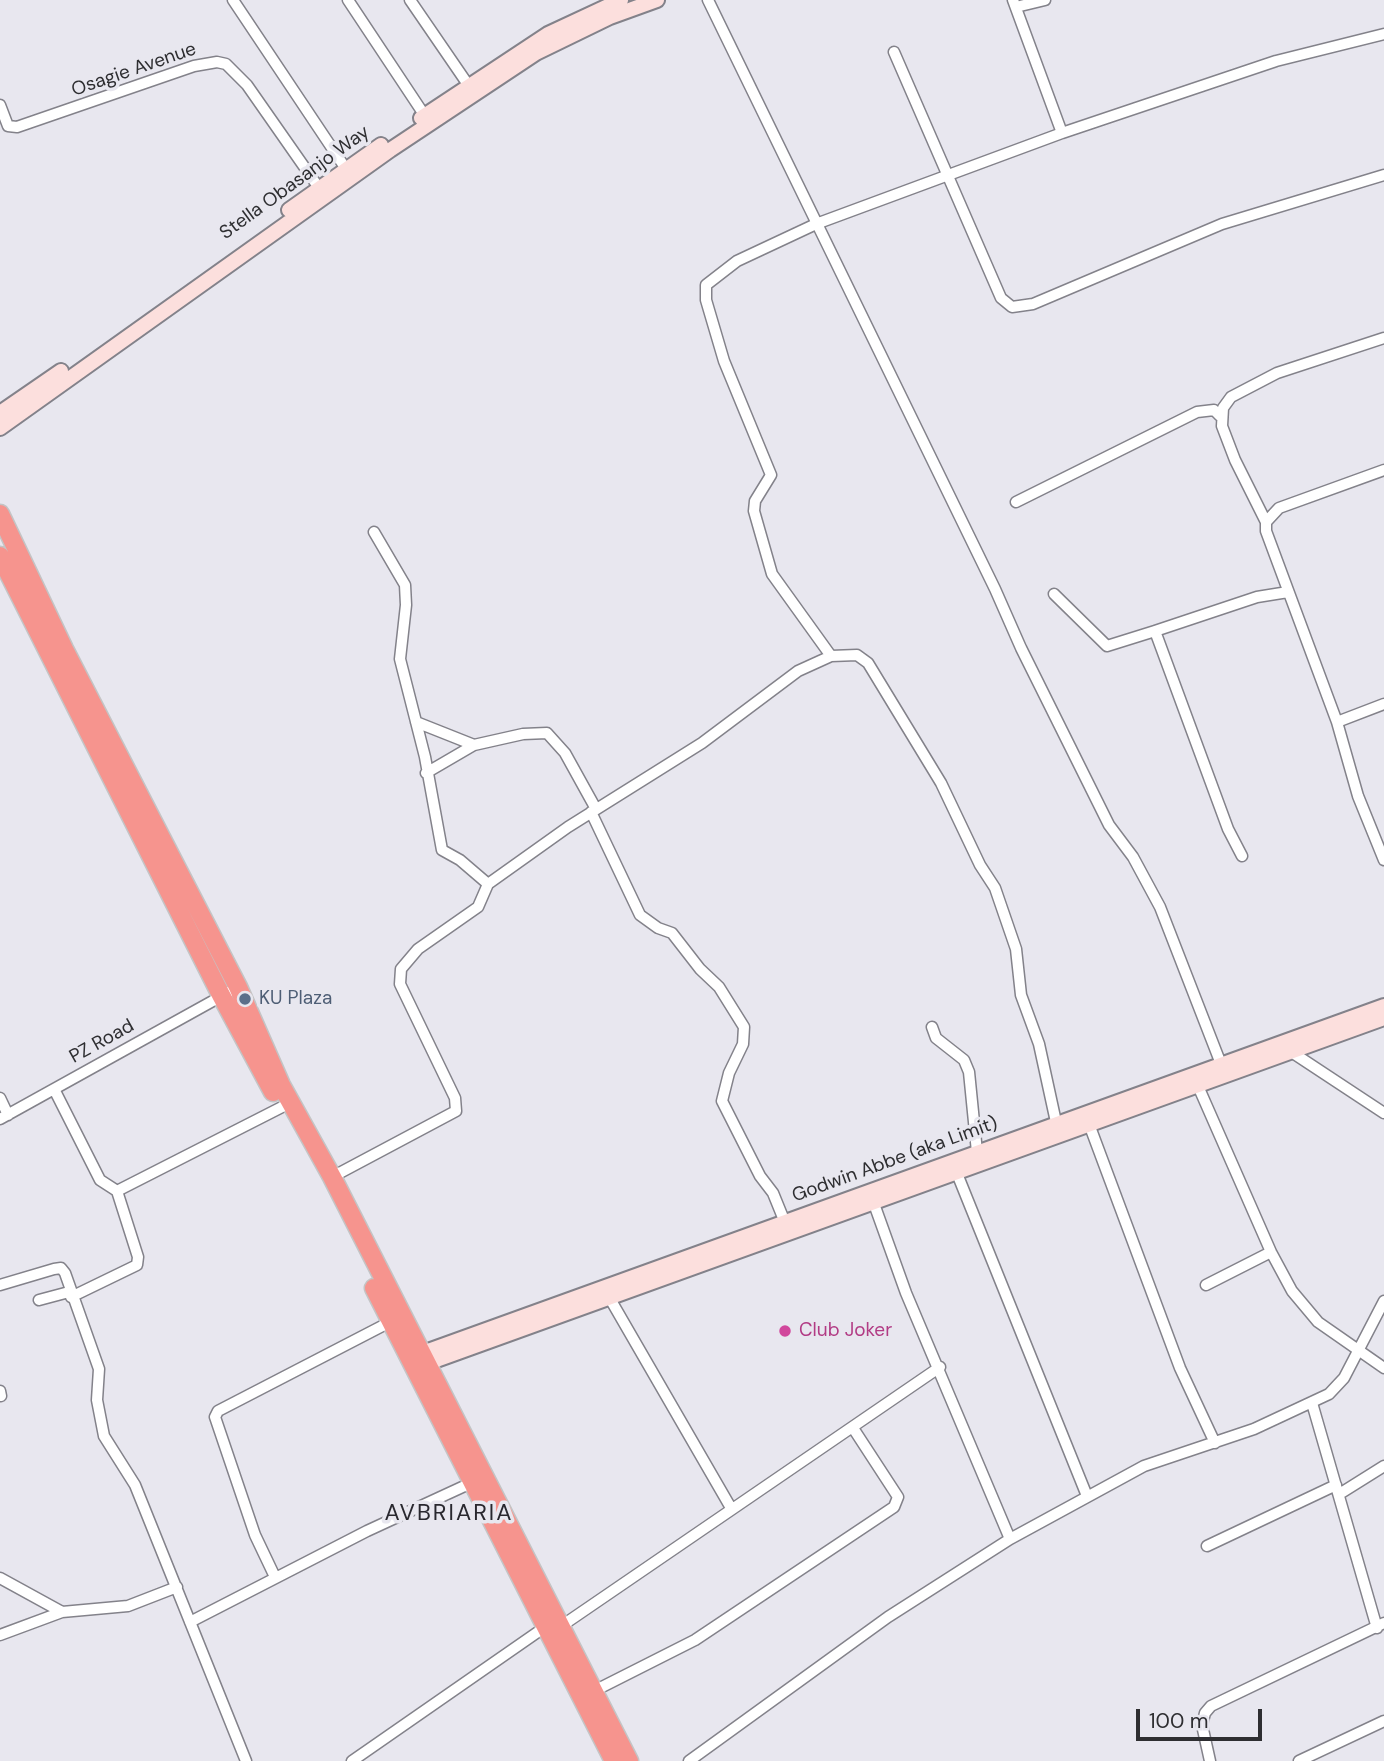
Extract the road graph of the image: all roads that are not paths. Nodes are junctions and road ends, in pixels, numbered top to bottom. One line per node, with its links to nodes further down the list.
1 (233, 0): 16 (street)
2 (348, 0): 14 (street)
3 (410, 0): 12 (street)
4 (621, 0): 9 (street, Stella Obasanjo Way)
5 (657, 0): 9 (street)
6 (708, 0): 20 (street)
7 (1045, 0): 8 (street)
8 (1015, 4): 15 (street)
9 (607, 8): 12 (street, Stella Obasanjo Way); 24 (street)
10 (1384, 34): 15 (street)
11 (894, 52): 18 (street)
12 (469, 86): 14 (street, Stella Obasanjo Way)
13 (0, 106): 19 (street, Osagie Avenue)
14 (425, 116): 16 (street, Stella Obasanjo Way)
15 (1062, 133): 18 (street)
16 (346, 169): 19 (street, Stella Obasanjo Way)
17 (1384, 175): 18 (street)
18 (951, 177): 20 (street)
19 (318, 188): 22 (street, Stella Obasanjo Way)
20 (816, 224): 34 (street); 51 (street)
21 (1384, 338): 23 (street)
22 (0, 413)
23 (1220, 416): 26 (street); 28 (street)
24 (0, 428)
25 (1383, 472): 28 (street)
26 (1016, 502)
27 (0, 514): 44 (highway)
28 (1266, 522): 31 (street)
29 (374, 532): 36 (street)
30 (0, 556): 45 (highway)
31 (1288, 593): 33 (street); 37 (street)
32 (1055, 594): 33 (street)
33 (1156, 631): 41 (street)
34 (831, 656): 40 (street); 58 (street)
35 (1384, 704): 37 (street)
36 (416, 722): 38 (street); 39 (street)
37 (1337, 722): 42 (street)
38 (474, 746): 39 (street); 40 (street)
39 (426, 773): 43 (street)
40 (594, 811): 43 (street); 65 (street)
41 (1242, 856)
42 (1384, 860)
43 (488, 884): 62 (street)
44 (238, 987): 45 (street, PZ Road); 62 (highway)
45 (221, 995): 53 (street, PZ Road); 55 (highway)
46 (1384, 1006): 49 (street, Godwin Abbe (aka Limit))
47 (1384, 1018): 49 (street, Godwin Abbe (aka Limit))
48 (932, 1027): 60 (street)
49 (1313, 1039): 50 (street, Godwin Abbe (aka Limit)); 51 (street, Godwin Abbe (aka Limit))
50 (1293, 1054): 52 (street, Godwin Abbe (aka Limit)); 56 (street)
51 (1221, 1064): 58 (street, Godwin Abbe (aka Limit))
52 (1198, 1086): 59 (street, Godwin Abbe (aka Limit)); 66 (street)
53 (54, 1089): 57 (street, PZ Road); 63 (street)
54 (0, 1098): 57 (street)
55 (282, 1107): 63 (street); 73 (highway)
56 (1384, 1113)
57 (4, 1117)
58 (1056, 1122): 60 (street, Godwin Abbe (aka Limit))
59 (1089, 1124): 61 (street, Godwin Abbe (aka Limit)); 80 (street)
60 (976, 1152): 65 (street, Godwin Abbe (aka Limit))
61 (956, 1171): 64 (street, Godwin Abbe (aka Limit)); 84 (street)
62 (332, 1177): 75 (highway)
63 (117, 1191): 69 (street)
64 (873, 1201): 70 (street, Godwin Abbe (aka Limit)); 76 (street)
65 (785, 1220): 75 (street, Godwin Abbe (aka Limit))
66 (1271, 1252): 67 (street); 74 (street)
67 (1206, 1284)
68 (0, 1285): 69 (street)
69 (70, 1294): 71 (street); 90 (street)
70 (609, 1297): 75 (street, Godwin Abbe (aka Limit)); 85 (street)
71 (39, 1300)
72 (1384, 1301): 74 (street)
73 (390, 1322): 75 (highway); 88 (street)
74 (1357, 1351): 77 (street); 78 (street)
75 (417, 1361): 82 (highway); 94 (highway)
76 (940, 1367): 79 (street); 86 (street)
77 (1384, 1368)
78 (1312, 1403): 80 (street); 83 (street)
79 (853, 1427): 85 (street); 96 (street)
80 (1215, 1443): 84 (street)
81 (1384, 1466): 83 (street)
82 (471, 1483): 88 (street); 94 (highway)
83 (1338, 1489): 87 (street); 93 (street)
84 (1087, 1496): 86 (street)
85 (731, 1508): 94 (street)
86 (1010, 1539): 102 (street)
87 (1207, 1546)
88 (275, 1577): 92 (street)
89 (0, 1578): 91 (street)
90 (177, 1587): 91 (street); 92 (street)
91 (62, 1612): 95 (street)
92 (190, 1622): 98 (street)
93 (1381, 1625): 103 (street)
94 (553, 1627): 96 (highway); 99 (street); 100 (highway)
95 (0, 1635)
96 (594, 1692): 101 (highway)
97 (1384, 1721): 104 (street)
98 (246, 1761)
99 (352, 1761)
100 (614, 1761)
101 (629, 1761)
102 (689, 1761)
103 (1210, 1761)
104 (1299, 1761)

